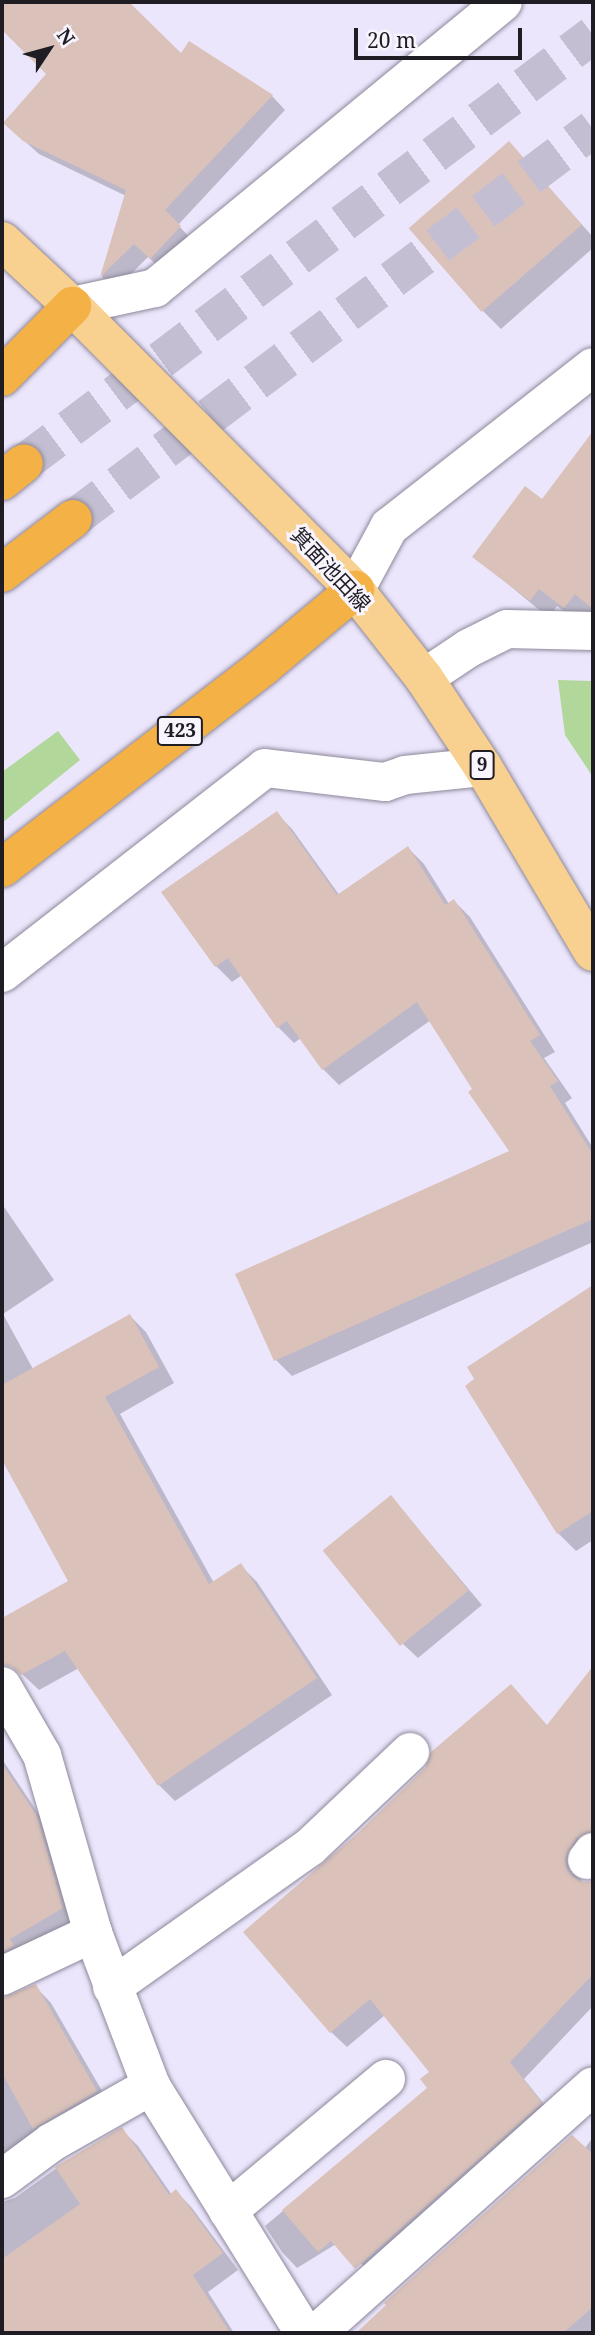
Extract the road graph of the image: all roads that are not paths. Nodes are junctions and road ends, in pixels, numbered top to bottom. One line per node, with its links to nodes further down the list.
1 (503, 2): 3 (street)
2 (2, 241): 3 (main road, 箕面池田線 / 9)
3 (72, 306): 5 (highway); 8 (main road, 箕面池田線 / 9)
4 (593, 367): 8 (street)
5 (2, 377)
6 (72, 519): 7 (highway)
7 (2, 573)
8 (355, 590): 10 (main road, 箕面池田線 / 9); 12 (highway, 423)
9 (593, 631): 10 (street)
10 (424, 678): 11 (main road, 箕面池田線 / 9)
11 (483, 767): 13 (main road, 箕面池田線 / 9); 14 (street)
12 (2, 868)
13 (593, 952)
14 (2, 973)
15 (2, 1686): 17 (street)
16 (410, 1752): 19 (street)
17 (93, 1933): 18 (street); 19 (street)
18 (2, 1976)
19 (112, 1987): 21 (street)
20 (386, 2079): 24 (street)
21 (151, 2086): 23 (street); 24 (street)
22 (593, 2086): 26 (street)
23 (2, 2179)
24 (229, 2211): 25 (street)
25 (304, 2333)
26 (317, 2333)

